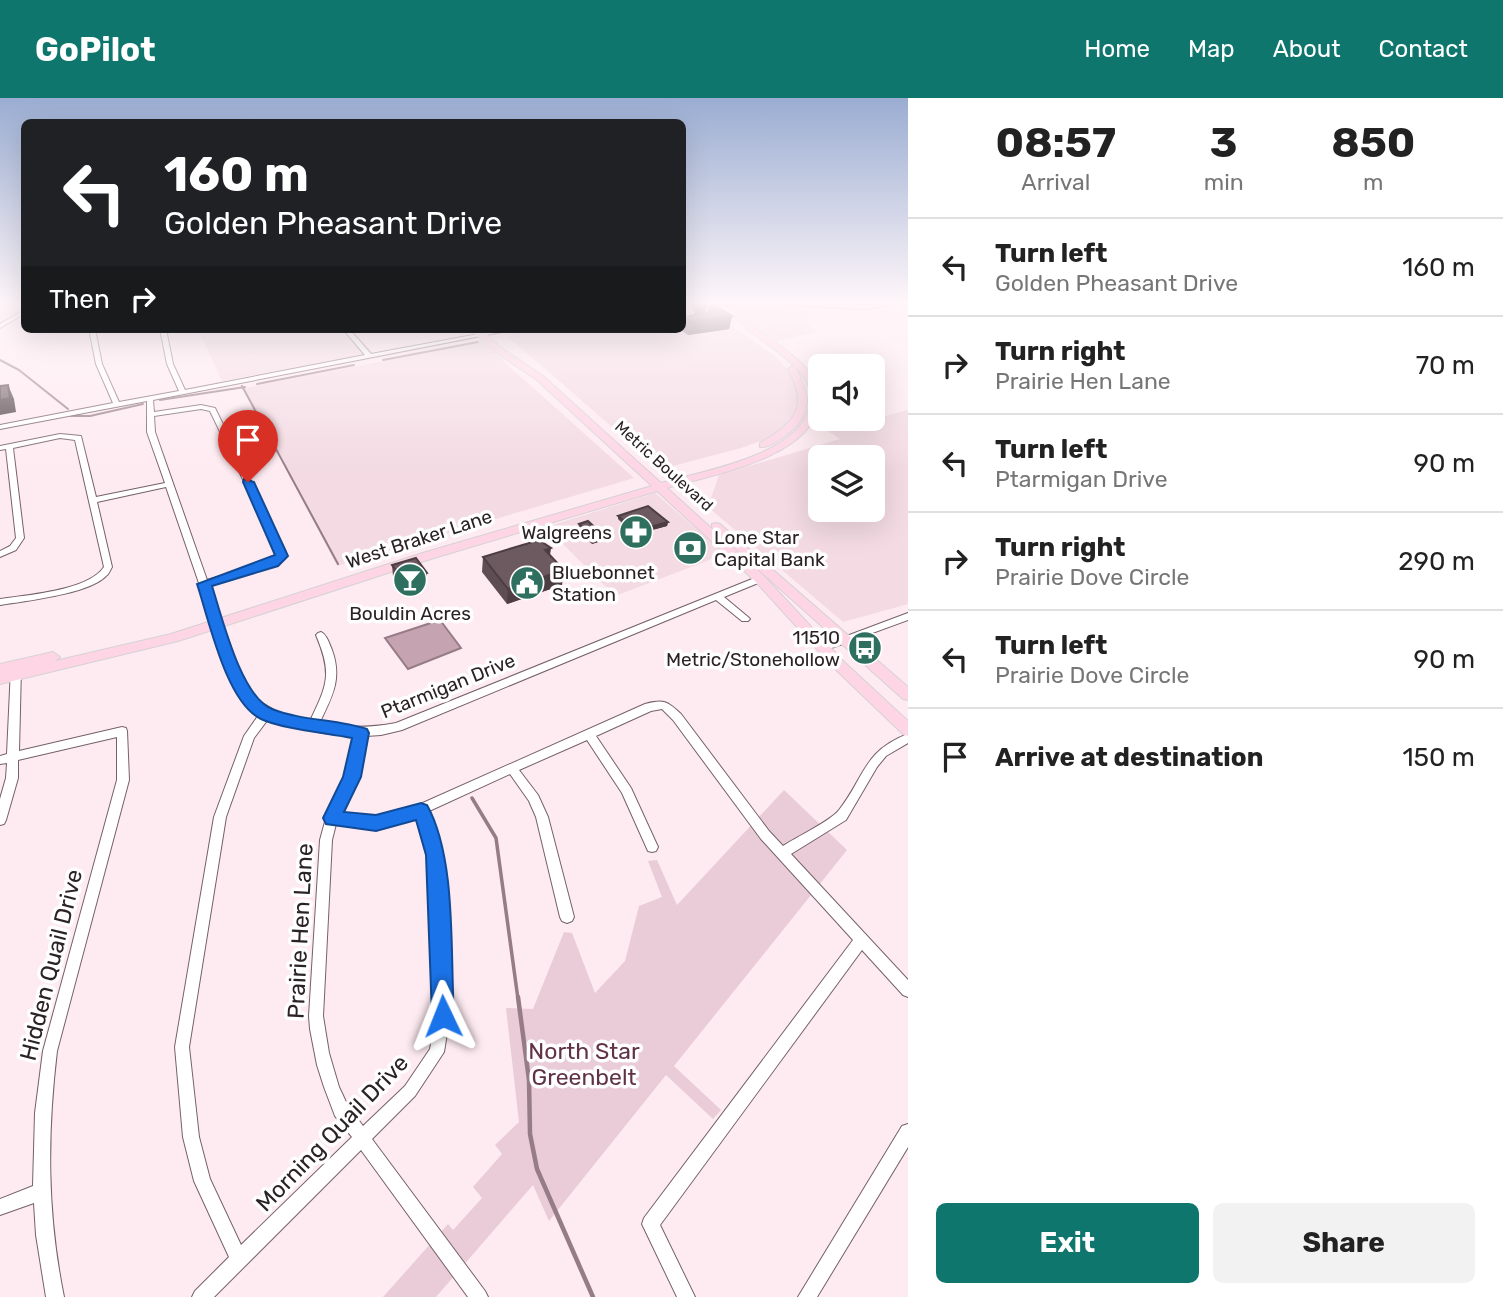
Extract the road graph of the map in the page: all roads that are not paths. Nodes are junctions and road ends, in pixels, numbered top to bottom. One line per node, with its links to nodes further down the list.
1 (98, 359): 8 (street)
2 (169, 359): 6 (street)
3 (356, 359): 6 (street)
4 (517, 359): 12 (main road, Metric Boulevard)
5 (783, 359): 12 (main road, West Braker Lane)
6 (183, 392): 7 (street)
7 (150, 398): 8 (street); 9 (street, Ptarmigan Drive)
8 (117, 405): 10 (street)
9 (152, 414): 13 (street, Ptarmigan Drive); 17 (street)
10 (0, 427)
11 (5, 447): 14 (street); 15 (street)
12 (659, 481): 16 (main road, Metric Boulevard); 22 (main road, West Braker Lane); 24 (main road, Metric Boulevard)
13 (169, 484): 14 (street); 17 (street, Ptarmigan Drive)
14 (94, 500): 19 (street)
15 (0, 554)
16 (761, 579): 18 (street, Ptarmigan Drive); 25 (main road, Metric Boulevard)
17 (204, 584): 22 (street, Ptarmigan Drive)
18 (717, 596): 21 (street); 33 (street, Ptarmigan Drive)
19 (0, 602)
20 (908, 616): 24 (street)
21 (745, 619)
22 (216, 620): 27 (main road, West Braker Lane); 30 (street, Ptarmigan Drive)
23 (321, 635): 31 (street)
24 (846, 640): 25 (street); 29 (main road, Metric Boulevard)
25 (823, 648): 32 (main road, Metric Boulevard)
26 (0, 669): 27 (main road, West Braker Lane)
27 (16, 670): 28 (main road, West Braker Lane); 36 (street)
28 (0, 679)
29 (908, 695)
30 (267, 714): 31 (street, Ptarmigan Drive); 51 (street)
31 (313, 726): 33 (street, Ptarmigan Drive)
32 (908, 730)
33 (361, 733): 40 (street, Prairie Hen Lane)
34 (589, 734): 38 (street); 42 (street); 43 (street)
35 (908, 738): 43 (street)
36 (13, 757): 37 (street); 41 (street); 49 (street, Hidden Quail Drive)
37 (0, 761)
38 (512, 769): 39 (street); 44 (street)
39 (421, 811): 40 (street); 48 (street, Morning Quail Drive)
40 (332, 818): 48 (street, Prairie Hen Lane)
41 (0, 820)
42 (652, 846)
43 (782, 853): 45 (street)
44 (567, 917)
45 (862, 939): 46 (street); 55 (street)
46 (908, 990)
47 (908, 1132): 56 (street)
48 (362, 1140): 51 (street, Morning Quail Drive); 54 (street, Prairie Hen Lane)
49 (40, 1192): 50 (street); 52 (street, Hidden Quail Drive)
50 (0, 1207)
51 (239, 1260): 53 (street, Morning Quail Drive)
52 (55, 1297)
53 (201, 1297)
54 (479, 1297)
55 (686, 1297)
56 (807, 1297)

